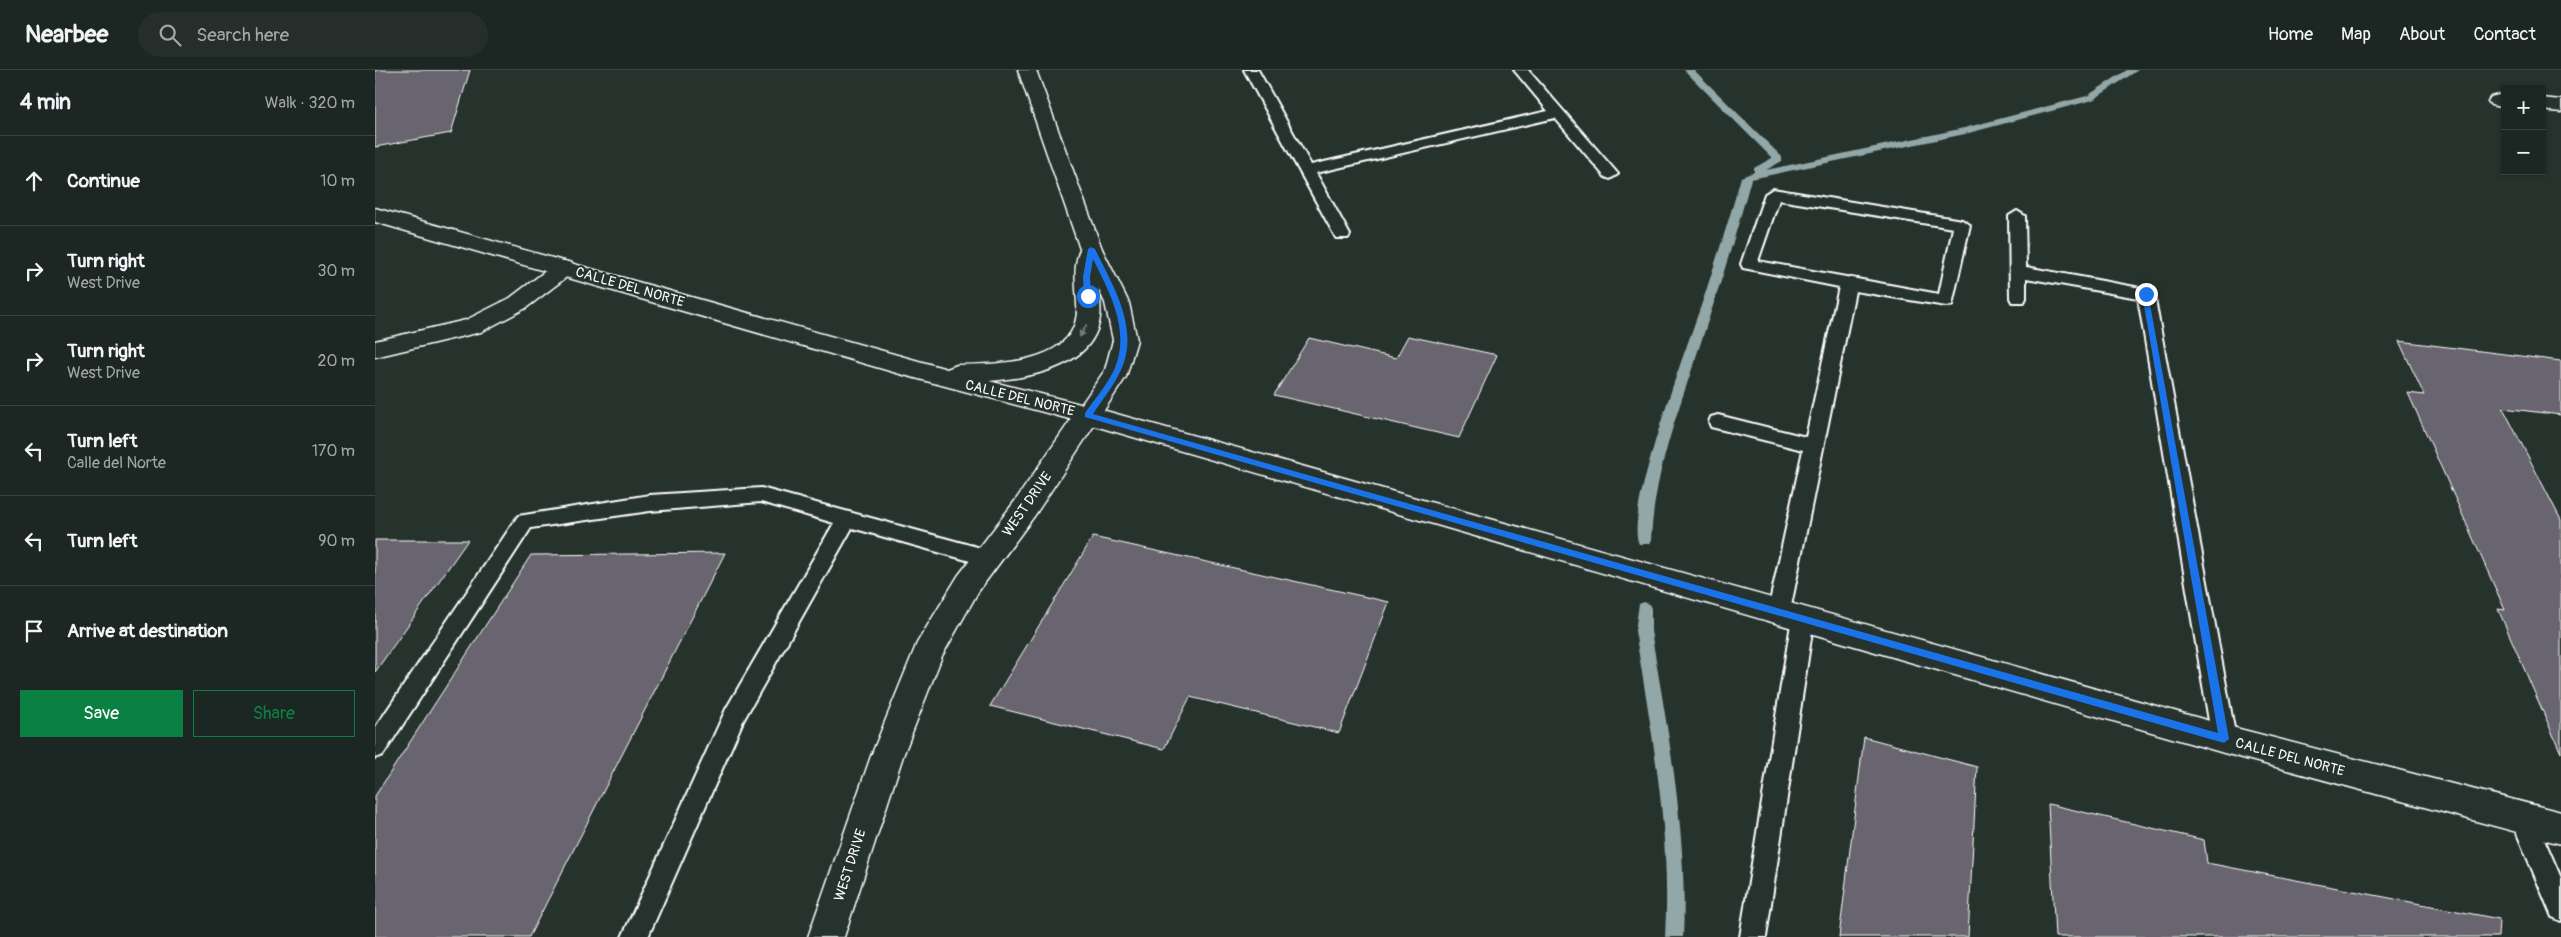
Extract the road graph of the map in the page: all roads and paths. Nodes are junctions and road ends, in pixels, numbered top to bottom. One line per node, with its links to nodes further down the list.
1 (1027, 70): 12 (street, WEST DRIVE)
2 (1251, 70): 7 (lane)
3 (1521, 70): 6 (lane)
4 (2546, 104): 5 (street)
5 (2561, 106)
6 (1558, 114): 7 (lane); 8 (lane)
7 (1306, 171): 11 (lane)
8 (1610, 174)
9 (375, 215): 13 (street, CALLE DEL NORTE)
10 (2017, 216): 14 (lane)
11 (1342, 235)
12 (1091, 249): 18 (street, one-way to 18); 19 (street, WEST DRIVE)
13 (564, 268): 17 (street); 18 (street, CALLE DEL NORTE)
14 (2018, 271): 16 (lane); 25 (lane)
15 (1848, 284): 15 (lane); 21 (lane)
16 (2018, 298)
17 (375, 349)
18 (931, 376): 19 (street, CALLE DEL NORTE)
19 (1088, 415): 23 (street, WEST DRIVE); 24 (street, CALLE DEL NORTE)
20 (1717, 422): 21 (lane)
21 (1813, 446): 24 (lane)
22 (847, 519): 23 (lane); 26 (lane); 30 (lane)
23 (988, 558): 31 (street, WEST DRIVE)
24 (1791, 615): 25 (street, CALLE DEL NORTE); 32 (lane)
25 (2224, 739): 27 (street, CALLE DEL NORTE)
26 (375, 748)
27 (2523, 819): 28 (street, CALLE DEL NORTE); 29 (lane)
28 (2561, 828)
29 (2561, 908)
30 (635, 937)
31 (826, 937)
32 (1753, 937)

